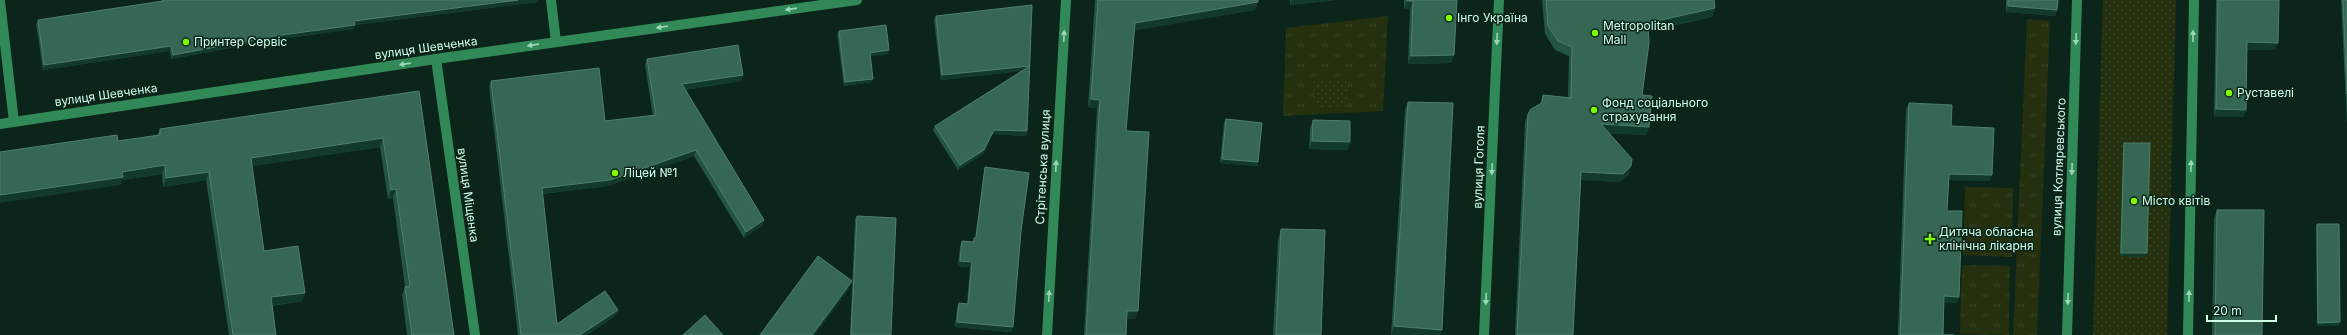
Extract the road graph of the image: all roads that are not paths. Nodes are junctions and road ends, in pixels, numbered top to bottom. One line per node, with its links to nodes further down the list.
1 (551, 0): 8 (street)
2 (857, 0): 8 (street, вулиця Шевченка, one-way to 8)
3 (1066, 0): 13 (street, Стрітенська вулиця, one-way to 3)
4 (1499, 0): 14 (street, вулиця Гоголя, one-way to 14)
5 (2077, 0): 15 (street, вулиця Котляревського, one-way to 15)
6 (2194, 0): 16 (street, one-way to 6)
7 (0, 1): 10 (street)
8 (556, 42): 9 (street, вулиця Шевченка, one-way to 9)
9 (436, 59): 10 (street, вулиця Шевченка, one-way to 10); 12 (street, вулиця Міщенка)
10 (14, 122): 11 (street, вулиця Шевченка)
11 (0, 124)
12 (475, 335)
13 (1047, 335)
14 (1484, 335)
15 (2067, 335)
16 (2188, 335)

